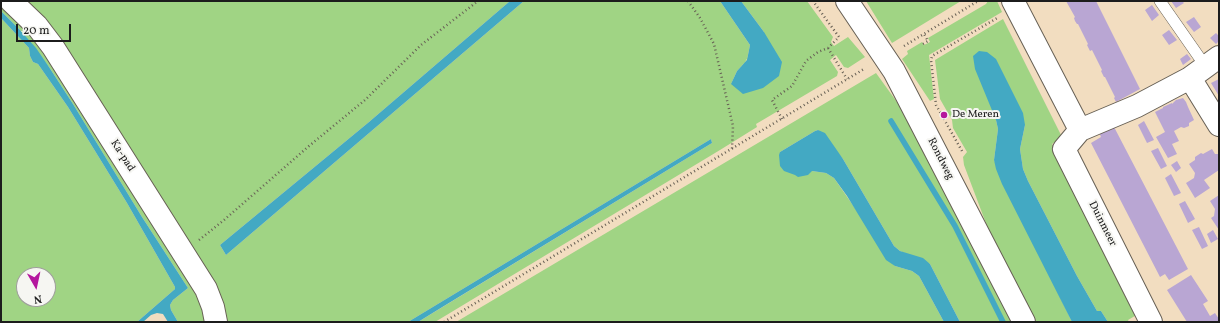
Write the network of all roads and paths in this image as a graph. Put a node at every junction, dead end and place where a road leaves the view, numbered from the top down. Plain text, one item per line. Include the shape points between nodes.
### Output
1 (12, 1) edge
2 (478, 1) edge
3 (688, 1) edge
4 (813, 1) edge
5 (846, 1) edge
6 (978, 1) edge
7 (1160, 1) edge
8 (1015, 4) edge
9 (924, 34) junction
10 (923, 44) dead end
11 (904, 46) dead end
12 (828, 48) junction
13 (1205, 67) edge
14 (864, 69) dead end
15 (847, 79) junction
16 (782, 118) junction
17 (1219, 125) edge
18 (1080, 130) junction
19 (732, 149) junction
20 (962, 151) dead end
21 (183, 252) junction
22 (216, 322) edge
23 (444, 322) edge
24 (1024, 322) edge
25 (1151, 322) edge

1 - 21 street, Ka-pad via 37,26 53,47
2 - 21 path via 421,45 365,100
3 - 19 path via 714,44 732,126
4 - 12 path via 839,37
5 - 24 street, Rondweg via 894,71
6 - 9 path
7 - 13 lane
8 - 18 street
8 - 20 path via 932,56 936,105
9 - 10 path via 928,41
9 - 11 path
12 - 15 path
12 - 16 path via 806,60 792,86 772,100
13 - 17 street
13 - 18 street, Duinmeer via 1137,106
14 - 15 path
15 - 16 path
16 - 19 path
18 - 25 street, Duinmeer via 1064,149
19 - 23 path
21 - 22 street, Ka-pad via 206,289

